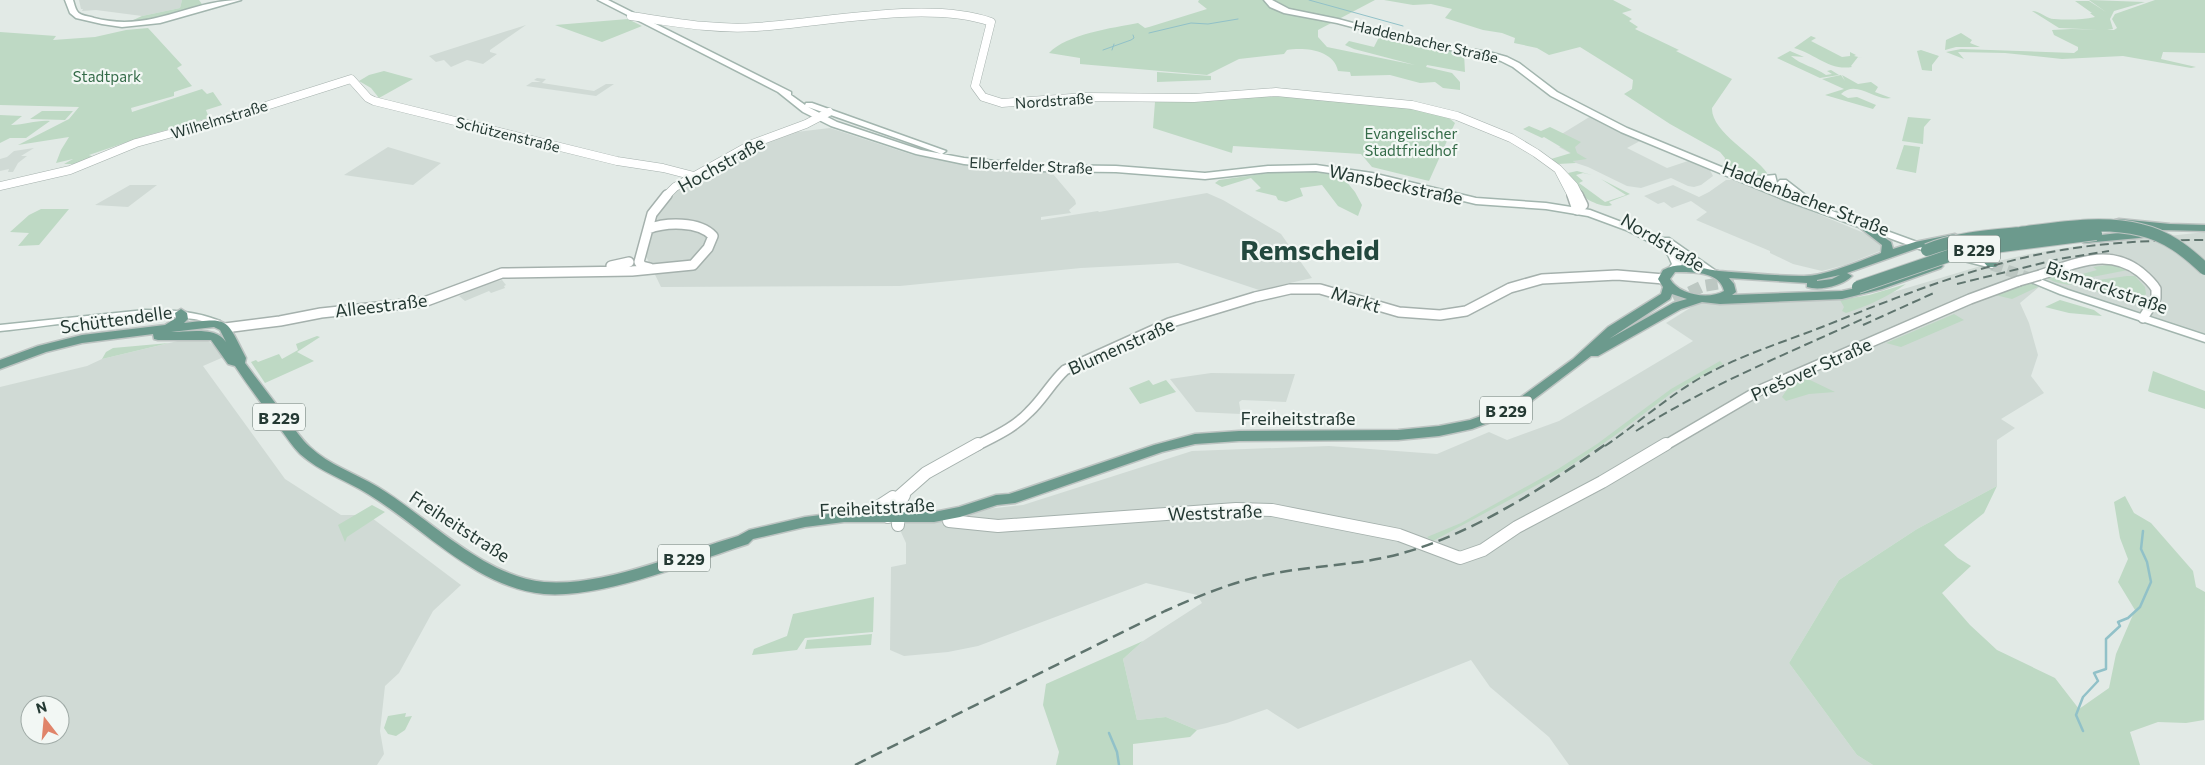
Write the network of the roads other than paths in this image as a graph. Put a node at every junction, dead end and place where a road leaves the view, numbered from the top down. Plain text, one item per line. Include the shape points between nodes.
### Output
1 (69, 0) edge
2 (237, 0) edge
3 (602, 0) edge
4 (1268, 0) edge
5 (224, 1) edge
6 (896, 5) dead end
7 (976, 10) dead end
8 (631, 16) junction
9 (352, 78) joint
10 (339, 82) junction
11 (358, 89) junction
12 (828, 117) junction
13 (897, 136) junction
14 (888, 142) junction
15 (1657, 144) junction
16 (956, 153) dead end
17 (1696, 160) junction
18 (1717, 164) junction
19 (663, 168) junction
20 (1727, 171) junction
21 (706, 172) junction
22 (1347, 172) junction
23 (694, 176) junction
24 (1204, 176) joint
25 (1754, 181) junction
26 (1779, 184) junction
27 (0, 186) edge
28 (1433, 186) dead end
29 (1429, 196) dead end
30 (1788, 198) junction
31 (1577, 206) junction
32 (664, 225) junction
33 (2169, 227) junction
34 (1864, 228) junction
35 (2205, 228) edge
36 (648, 229) junction
37 (2093, 232) junction
38 (2153, 232) junction
39 (2205, 233) edge
40 (1915, 245) junction
41 (1927, 246) junction
42 (1987, 252) junction
43 (1886, 255) junction
44 (1963, 256) junction
45 (634, 262) junction
46 (1992, 265) joint
47 (654, 269) junction
48 (1673, 269) junction
49 (2205, 269) edge
50 (589, 270) junction
51 (610, 271) junction
52 (1715, 273) junction
53 (1846, 276) junction
54 (1805, 280) junction
55 (1734, 281) tunnel mouth
56 (1666, 283) junction
57 (1313, 288) joint
58 (1827, 294) junction
59 (1704, 298) junction
60 (1674, 300) tunnel mouth
61 (180, 313) junction
62 (2144, 315) junction
63 (288, 318) junction
64 (250, 326) junction
65 (0, 328) edge
66 (168, 328) junction
67 (213, 330) junction
68 (2205, 334) edge
69 (2205, 339) edge
70 (232, 342) junction
71 (1596, 343) junction
72 (22, 356) junction
73 (239, 362) junction
74 (1576, 362) junction
75 (0, 364) edge
76 (908, 490) junction
77 (1010, 499) junction
78 (968, 517) junction
79 (844, 518) junction
80 (948, 518) junction
81 (892, 521) junction
82 (1005, 524) junction
83 (743, 540) junction
84 (1449, 556) joint

1 - 5 main road via 74,13 79,16 128,26 156,23
2 - 5 main road
3 - 8 main road, Elberfelder Straße
4 - 15 main road, Haddenbacher Straße via 1273,6 1287,11 1424,44 1504,59 1562,98
6 - 8 street via 744,28 687,26
7 - 31 street, Nordstraße via 991,22 975,83 979,93 990,101 1010,103 1086,97 1194,98 1276,92 1412,105 1456,115 1524,146 1564,173 1581,197
8 - 12 main road, Elberfelder Straße
9 - 10 street, Wilhelmstraße
9 - 11 street, Schützenstraße
10 - 11 street, Schützenstraße
10 - 27 street, Wilhelmstraße via 136,143 59,173
11 - 19 street, Schützenstraße via 374,102 616,161
12 - 13 main road, Elberfelder Straße
12 - 14 main road, Elberfelder Straße
12 - 21 street, Hochstraße
13 - 14 main road
13 - 16 main road, Elberfelder Straße
14 - 24 main road, Elberfelder Straße via 922,153 983,164
15 - 17 main road, Haddenbacher Straße
15 - 18 main road, Haddenbacher Straße
17 - 18 main road
17 - 20 main road, Haddenbacher Straße
18 - 20 main road, Haddenbacher Straße
19 - 21 street, Schützenstraße
19 - 23 street, Schützenstraße
20 - 25 main road, Haddenbacher Straße
21 - 23 street
21 - 32 street, Hochstraße via 662,207 656,218
22 - 24 main road, Wansbeckstraße via 1283,168
22 - 28 main road via 1380,172
22 - 29 main road
22 - 31 main road, Wansbeckstraße via 1470,200
23 - 36 street, Hochstraße via 675,187 659,203
25 - 26 main road, Haddenbacher Straße
25 - 26 main road via 1772,176
25 - 30 main road, Haddenbacher Straße
26 - 30 main road via 1777,191
26 - 41 main road, Haddenbacher Straße via 1803,197
30 - 34 main road, Haddenbacher Straße
31 - 48 main road, Nordstraße via 1666,247 1676,258 1677,264
31 - 52 main road, Nordstraße via 1597,208 1640,226 1672,243
32 - 36 street
32 - 47 street, Alleestraße via 702,228 711,232 712,242 693,265
33 - 35 main road, B 229
33 - 37 main road, B 229
33 - 41 main road, B 229 via 2089,222
34 - 40 main road, Haddenbacher Straße
34 - 43 main road via 1885,242 1888,248
36 - 45 street, Hochstraße
37 - 38 main road, B 229
37 - 41 main road, B 229, bridge
37 - 58 main road, B 229, bridge via 1963,251
38 - 39 main road, B 229
38 - 42 main road, B 229
40 - 41 main road, B 229
40 - 43 main road, B 229
40 - 44 main road
41 - 44 main road
41 - 49 main road, bridge via 1970,238 2111,224 2164,238 2188,252
41 - 53 main road, B 229
42 - 44 main road, B 229
42 - 46 main road via 1985,257
43 - 54 main road, B 229
44 - 46 main road
44 - 58 main road, B 229 via 1871,290
45 - 47 street
45 - 50 street, Alleestraße
45 - 51 street, Alleestraße
47 - 51 street, Alleestraße
48 - 52 main road, B 229
48 - 56 main road, B 229 via 1667,272
50 - 51 street, Alleestraße
50 - 63 street, Alleestraße via 502,273 424,302
52 - 54 main road, B 229
52 - 59 main road, B 229 via 1726,281 1730,292 1724,296
53 - 54 main road, B 229
53 - 55 main road via 1834,282 1805,285
56 - 57 street, Markt via 1617,275 1542,279 1510,288 1474,308 1429,315 1399,312
56 - 59 main road, B 229 via 1677,292
56 - 71 main road, Freiheitstraße / B 229 via 1666,296
57 - 76 street, Blumenstraße via 1270,292 1181,319 1065,370 1021,420 934,467
58 - 59 main road, B 229 via 1720,300
59 - 74 main road, Freiheitstraße / B 229 via 1678,306
60 - 71 main road
61 - 65 main road
61 - 66 main road via 182,319
61 - 67 main road via 205,317
62 - 62 main road, Bismarckstraße via 2030,278 2037,282
62 - 68 main road, Bismarckstraße
62 - 69 main road, Bismarckstraße
62 - 84 street, Prešover Straße, bridge via 2156,298 2156,290 2146,277 2119,260 2091,261 2019,281 1758,392 1517,527 1483,550 1460,558
63 - 64 street, Alleestraße
63 - 67 street, Alleestraße via 282,316
64 - 67 street, Alleestraße
64 - 70 street via 237,333
66 - 67 main road, Schüttendelle
66 - 72 main road, Schüttendelle via 88,337
67 - 70 main road, Freiheitstraße / B 229
67 - 72 main road, Schüttendelle via 80,344
67 - 73 main road, Freiheitstraße / B 229 via 232,361
70 - 73 main road, Freiheitstraße / B 229
71 - 74 main road, Freiheitstraße / B 229
72 - 75 main road, Schüttendelle
73 - 83 main road, Freiheitstraße / B 229 via 297,441 317,461 373,490 513,582 544,588 596,583
74 - 77 main road, Freiheitstraße / B 229 via 1512,407 1462,426 1398,435 1195,439
76 - 79 street, Blumenstraße via 870,512
76 - 81 street, Blumenstraße via 893,502
77 - 78 main road, Freiheitstraße / B 229
77 - 80 main road, Freiheitstraße / B 229 via 996,500
78 - 80 main road, Freiheitstraße / B 229
78 - 82 street, Weststraße via 999,520
79 - 81 main road, Freiheitstraße / B 229
79 - 83 main road, Freiheitstraße / B 229 via 793,524 749,535
80 - 81 main road, Freiheitstraße / B 229 via 923,525
80 - 82 street, Weststraße via 998,526
81 - 83 main road, Freiheitstraße / B 229 via 822,527
82 - 84 street, Weststraße via 1236,508 1272,510 1405,537

